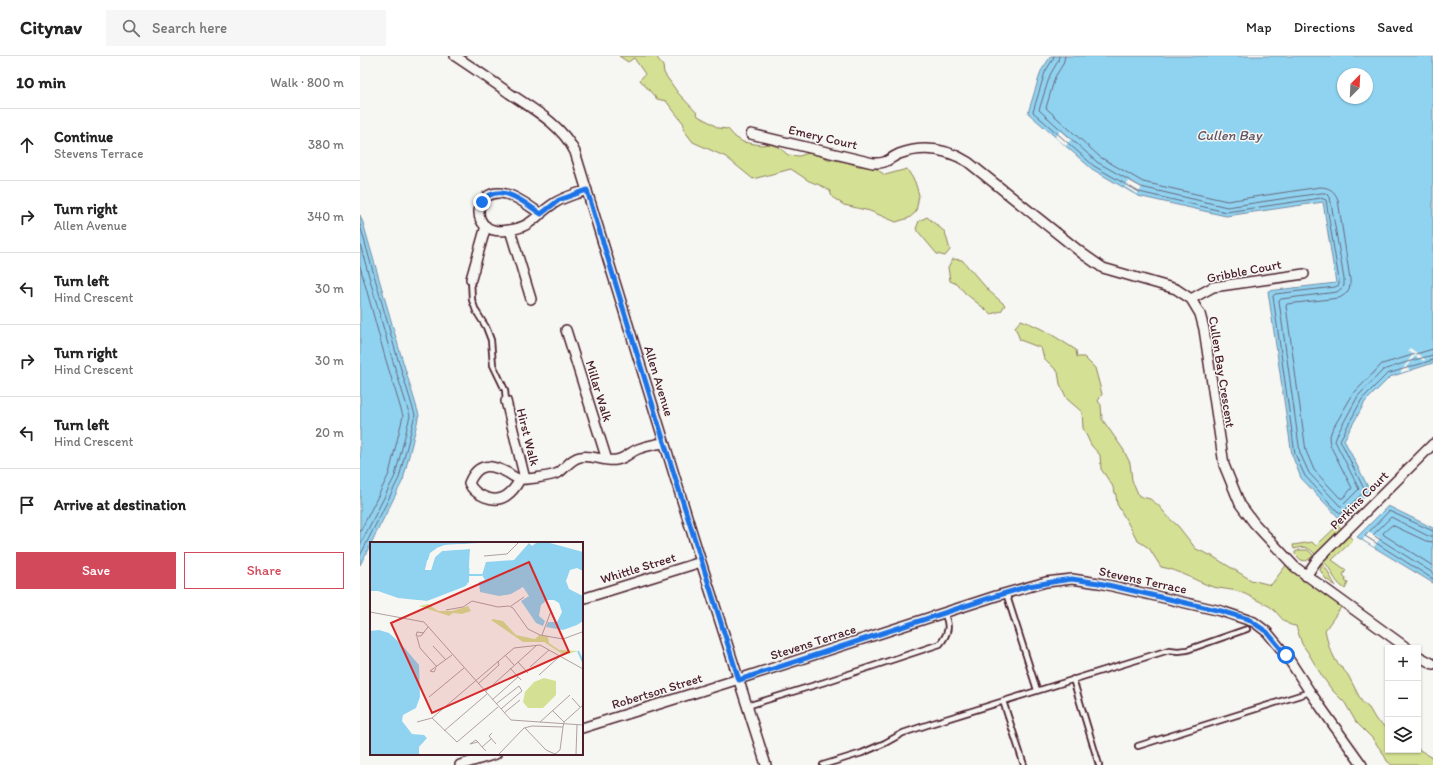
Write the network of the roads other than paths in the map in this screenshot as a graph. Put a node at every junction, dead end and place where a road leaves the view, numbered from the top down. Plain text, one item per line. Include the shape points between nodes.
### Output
1 (455, 56) edge
2 (751, 134) dead end
3 (888, 161) joint
4 (587, 190) junction
5 (541, 214) junction
6 (486, 226) junction
7 (510, 230) junction
8 (1304, 274) dead end
9 (471, 279) joint
10 (531, 299) dead end
11 (1191, 299) junction
12 (566, 330) dead end
13 (506, 400) joint
14 (664, 442) junction
15 (1433, 444) edge
16 (607, 460) junction
17 (522, 479) junction
18 (701, 562) junction
19 (1306, 576) junction
20 (1006, 593) junction
21 (583, 599) edge
22 (944, 613) junction
23 (1247, 630) dead end
24 (1403, 645) edge
25 (1421, 658) edge
26 (1433, 664) edge
27 (1073, 679) junction
28 (739, 680) junction
29 (1037, 690) junction
30 (1310, 692) junction
31 (1004, 701) junction
32 (747, 706) junction
33 (583, 728) edge
34 (1138, 746) dead end
35 (493, 755) edge
36 (1360, 764) edge
37 (460, 765) edge
38 (766, 765) edge
39 (824, 765) edge
40 (1024, 765) edge
41 (1098, 765) edge

1 - 4 street, Allen Avenue via 533,109 561,132 575,152
2 - 3 street, Emery Court via 874,163
3 - 11 street, Cullen Bay Crescent via 899,154 926,149 943,150 956,155 1100,266 1176,289
4 - 5 street via 559,200
4 - 14 street, Allen Avenue
5 - 6 street via 512,195 494,193 485,198 479,209 480,220
5 - 7 street via 534,221
6 - 7 street via 490,229
6 - 9 street
7 - 10 street
8 - 11 street, Gribble Court via 1213,288
9 - 13 lane via 472,300 491,340 494,365 505,390
11 - 19 street, Cullen Bay Crescent via 1200,314 1204,329 1221,450 1240,504 1284,556
12 - 16 street, Millar Walk
13 - 17 street, Hirst Walk
14 - 16 street via 637,450 619,460
14 - 18 street, Allen Avenue
15 - 19 street, Perkins Court via 1317,560
16 - 17 street via 581,456 554,474
17 - 17 street via 498,468 486,466 479,468 469,483 480,495 493,499 506,496
18 - 21 street, Whittle Street
18 - 28 street, Allen Avenue
19 - 24 street, Cullen Bay Crescent
20 - 22 street, Stevens Terrace
20 - 29 lane
20 - 30 street, Stevens Terrace via 1046,582 1072,579 1106,584 1248,619 1267,632 1286,655
22 - 28 street, Stevens Terrace
22 - 32 lane via 948,627 946,636 940,644
23 - 27 lane via 1187,650 1168,650
25 - 26 street
27 - 29 lane
27 - 41 lane
28 - 32 street, Allen Avenue
28 - 33 street, Robertson Street
29 - 31 lane
30 - 34 lane
30 - 36 street, Stevens Terrace
31 - 39 lane via 903,733 868,750
31 - 40 lane
32 - 38 street, Allen Avenue
35 - 37 street

